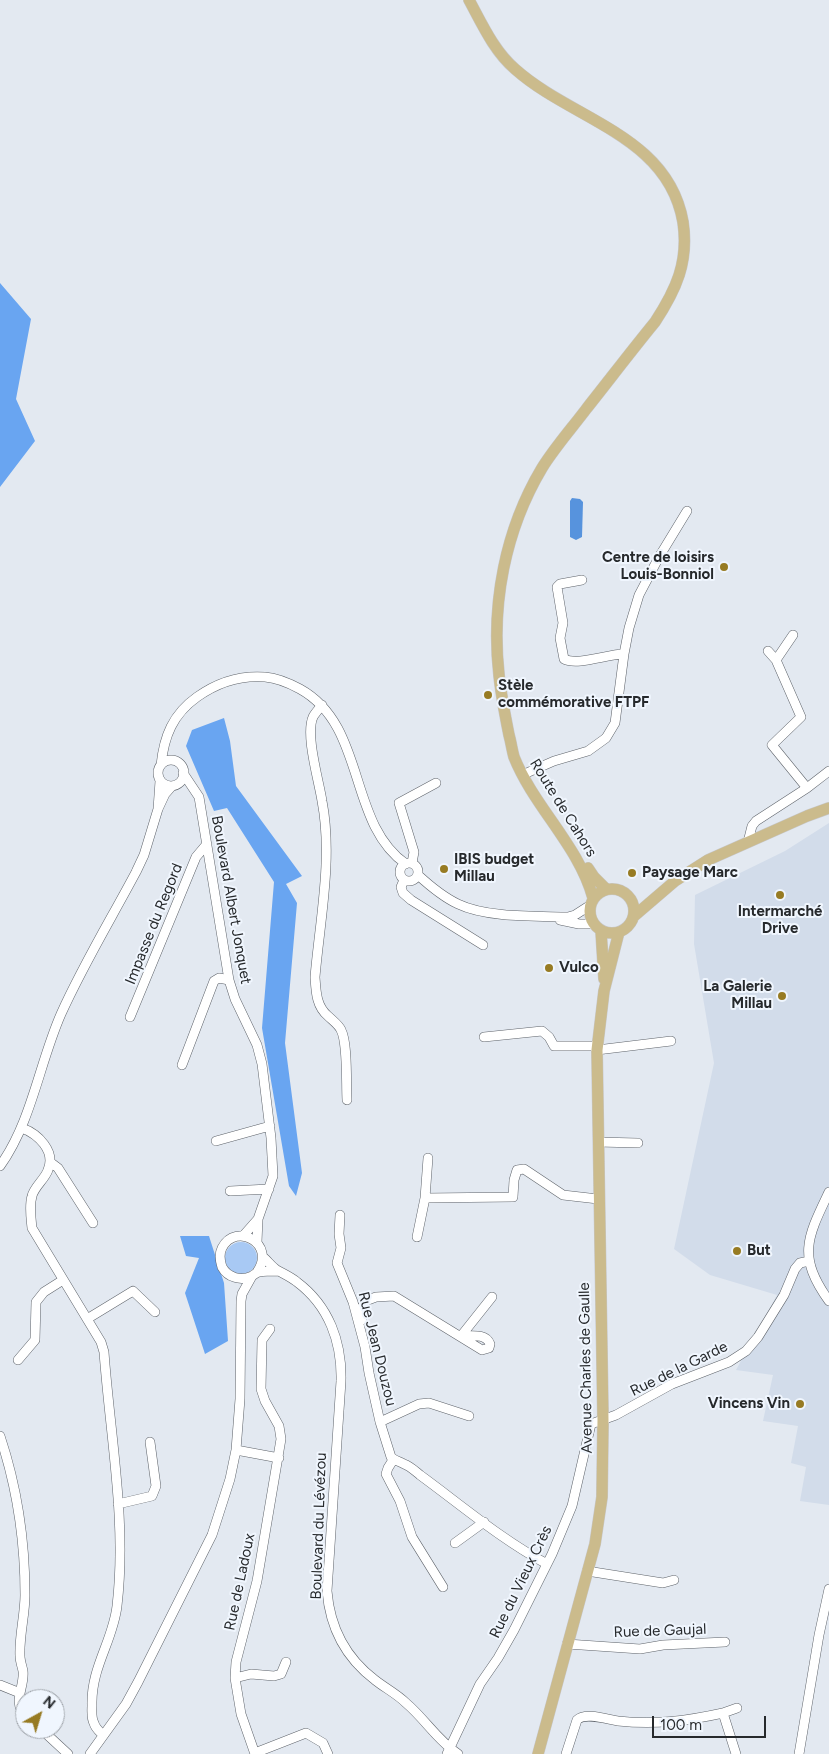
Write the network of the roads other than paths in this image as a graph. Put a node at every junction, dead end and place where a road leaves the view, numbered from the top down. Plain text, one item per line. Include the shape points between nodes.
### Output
1 (469, 0) edge
2 (687, 511) dead end
3 (582, 580) dead end
4 (793, 635) dead end
5 (768, 651) dead end
6 (624, 654) junction
7 (776, 660) junction
8 (322, 705) junction
9 (166, 734) junction
10 (176, 762) junction
11 (161, 765) junction
12 (829, 771) edge
13 (183, 773) junction
14 (525, 773) junction
15 (160, 781) junction
16 (436, 783) dead end
17 (175, 785) junction
18 (194, 788) junction
19 (807, 788) junction
20 (829, 808) edge
21 (158, 809) junction
22 (748, 842) junction
23 (207, 844) junction
24 (406, 865) junction
25 (416, 877) junction
26 (404, 880) junction
27 (606, 889) junction
28 (662, 891) junction
29 (631, 900) junction
30 (591, 902) junction
31 (538, 916) junction
32 (633, 917) junction
33 (597, 928) junction
34 (619, 932) junction
35 (483, 945) dead end
36 (229, 980) junction
37 (604, 991) junction
38 (130, 1017) dead end
39 (484, 1037) dead end
40 (671, 1041) dead end
41 (597, 1048) junction
42 (182, 1065) dead end
43 (347, 1100) dead end
44 (270, 1126) junction
45 (22, 1128) junction
46 (216, 1140) dead end
47 (598, 1142) junction
48 (638, 1142) dead end
49 (428, 1158) dead end
50 (50, 1162) junction
51 (0, 1166) edge
52 (269, 1189) junction
53 (230, 1191) dead end
54 (829, 1192) edge
55 (425, 1198) junction
56 (598, 1199) junction
57 (340, 1215) dead end
58 (258, 1220) junction
59 (93, 1223) dead end
60 (243, 1236) junction
61 (417, 1237) dead end
62 (256, 1242) junction
63 (263, 1257) junction
64 (809, 1261) junction
65 (278, 1271) junction
66 (254, 1274) junction
67 (233, 1277) junction
68 (63, 1280) junction
69 (242, 1294) junction
70 (492, 1297) dead end
71 (829, 1301) edge
72 (155, 1312) dead end
73 (88, 1320) junction
74 (270, 1329) dead end
75 (365, 1347) junction
76 (18, 1360) dead end
77 (469, 1416) dead end
78 (603, 1420) junction
79 (380, 1422) junction
80 (0, 1436) edge
81 (150, 1442) dead end
82 (236, 1450) junction
83 (279, 1458) junction
84 (393, 1460) junction
85 (118, 1504) junction
86 (484, 1522) junction
87 (455, 1543) dead end
88 (547, 1564) junction
89 (587, 1571) junction
90 (674, 1580) dead end
91 (443, 1586) dead end
92 (829, 1589) edge
93 (725, 1642) dead end
94 (567, 1644) junction
95 (286, 1662) dead end
96 (235, 1678) junction
97 (0, 1685) edge
98 (21, 1689) edge
99 (15, 1691) edge
100 (737, 1708) dead end
101 (723, 1713) junction
102 (103, 1735) junction
103 (541, 1737) junction
104 (52, 1739) edge
105 (448, 1751) edge
106 (255, 1753) edge
107 (68, 1754) edge
108 (90, 1754) edge
109 (328, 1754) edge
110 (458, 1754) edge
111 (533, 1754) edge
112 (538, 1754) edge
113 (566, 1754) edge
114 (736, 1754) edge
115 (799, 1754) edge

1 - 14 main road, Route de Cahors via 495,46 515,69 649,157 672,189 684,229 682,268 669,299 655,322 554,450 516,522 498,599 496,639 509,734 519,749
2 - 6 street via 639,595
3 - 6 street via 557,587 564,659 576,661
4 - 7 street
5 - 7 street
6 - 14 street via 615,723 606,738 588,751
7 - 19 street via 801,717 772,744
8 - 9 street via 291,684 271,678 236,678 207,690 190,702
8 - 24 street via 334,719 342,737 369,814 393,853
8 - 43 street via 312,719 312,748 327,840 315,977 319,1005 342,1030
9 - 10 street via 168,751
9 - 11 street
10 - 11 street via 168,761
10 - 13 street
11 - 15 street
12 - 19 street
13 - 17 street
13 - 18 street, Boulevard Albert Jonquet
14 - 27 main road, Route de Cahors via 594,877
14 - 30 main road, Route de Cahors via 537,801 582,868 589,882
15 - 17 street
15 - 21 street
16 - 24 street via 399,803 414,852
17 - 18 street
17 - 21 street via 165,794
18 - 23 street, Boulevard Albert Jonquet
19 - 22 street via 756,820
20 - 22 main road
21 - 45 street via 136,872 61,1015
22 - 28 main road via 696,868
23 - 36 street, Boulevard Albert Jonquet
23 - 38 street, Impasse du Regord via 196,857
24 - 25 street via 416,867
24 - 26 street via 400,875
25 - 26 street via 409,882
25 - 31 street via 460,905
26 - 35 street via 400,887 411,900
27 - 29 main road via 620,890
27 - 30 main road
28 - 29 main road via 647,899
28 - 32 main road
29 - 32 main road
30 - 31 street via 568,917
30 - 33 main road via 590,916
31 - 33 street
32 - 34 main road via 627,928
33 - 34 main road via 610,934
33 - 37 main road
34 - 37 main road
36 - 42 street via 219,978 214,981
36 - 44 street, Boulevard Albert Jonquet via 257,1045
37 - 41 main road, Avenue Charles de Gaulle
39 - 41 street via 542,1031 554,1046
40 - 41 street
41 - 47 main road, Avenue Charles de Gaulle
44 - 46 street
44 - 52 street, Boulevard Albert Jonquet via 273,1176
45 - 50 street via 40,1139 48,1151
45 - 51 street
47 - 48 street
47 - 56 main road, Avenue Charles de Gaulle
49 - 55 street
50 - 59 street via 58,1168
50 - 68 street via 32,1196 30,1212 32,1228
52 - 53 street
52 - 58 street, Boulevard Albert Jonquet
54 - 64 street via 811,1230
55 - 56 street via 513,1197 514,1180 518,1170 524,1169 563,1195
55 - 61 street
56 - 78 main road, Avenue Charles de Gaulle
57 - 75 street, Rue Jean Douzou via 341,1248 337,1263 354,1302
58 - 60 street, Boulevard Albert Jonquet
58 - 62 street, Boulevard Albert Jonquet
60 - 62 street
60 - 67 street via 231,1239 220,1253 222,1265
62 - 63 street
63 - 65 street, Boulevard du Lévézou
63 - 66 street
64 - 71 street via 814,1278
64 - 78 street, Rue de la Garde via 795,1268 764,1329 746,1351 729,1362 672,1384
65 - 66 street
65 - 105 street, Boulevard du Lévézou via 298,1282 324,1310 340,1357 327,1592 336,1630 351,1658 405,1701
66 - 67 street via 244,1279
66 - 69 street
67 - 69 street
68 - 73 street
68 - 76 street via 36,1302 35,1340
69 - 82 street
70 - 75 street via 461,1336 401,1299 376,1297 364,1303 361,1310
72 - 73 street via 133,1291
73 - 85 street via 104,1352
74 - 83 street, Rue de Ladoux via 262,1340 260,1379 265,1401 279,1426
75 - 79 street, Rue Jean Douzou
77 - 79 street via 429,1403 419,1404
78 - 88 street, Rue du Vieux Crès via 591,1424 572,1506
78 - 89 main road, Avenue Charles de Gaulle via 602,1497
79 - 84 street, Rue Jean Douzou
80 - 98 street via 16,1493 25,1576
81 - 85 street via 155,1492 152,1496
82 - 83 street
82 - 102 street via 212,1535 138,1682
83 - 96 street, Rue de Ladoux via 257,1581
84 - 86 street via 404,1463
84 - 91 street, Rue Jean Douzou via 386,1474 400,1501 412,1537
85 - 102 street via 121,1541 117,1607 95,1674 92,1697 94,1725
86 - 87 street
86 - 88 street
88 - 105 street, Rue du Vieux Crès via 514,1630 480,1684
89 - 90 street via 663,1582
89 - 94 main road, Avenue Charles de Gaulle
92 - 115 street
93 - 94 street, Rue de Gaujal via 640,1648
94 - 103 main road, Avenue Charles de Gaulle
95 - 96 street via 281,1674 251,1674
96 - 106 street, Rue de Ladoux via 241,1714
97 - 99 street
100 - 101 street
101 - 113 street via 689,1720 652,1722 581,1716
101 - 114 street
102 - 108 street
103 - 111 main road, Avenue Charles de Gaulle
103 - 112 main road, Avenue Charles de Gaulle
104 - 107 street
105 - 110 street, Boulevard du Lévézou
106 - 109 street via 306,1733 323,1743

